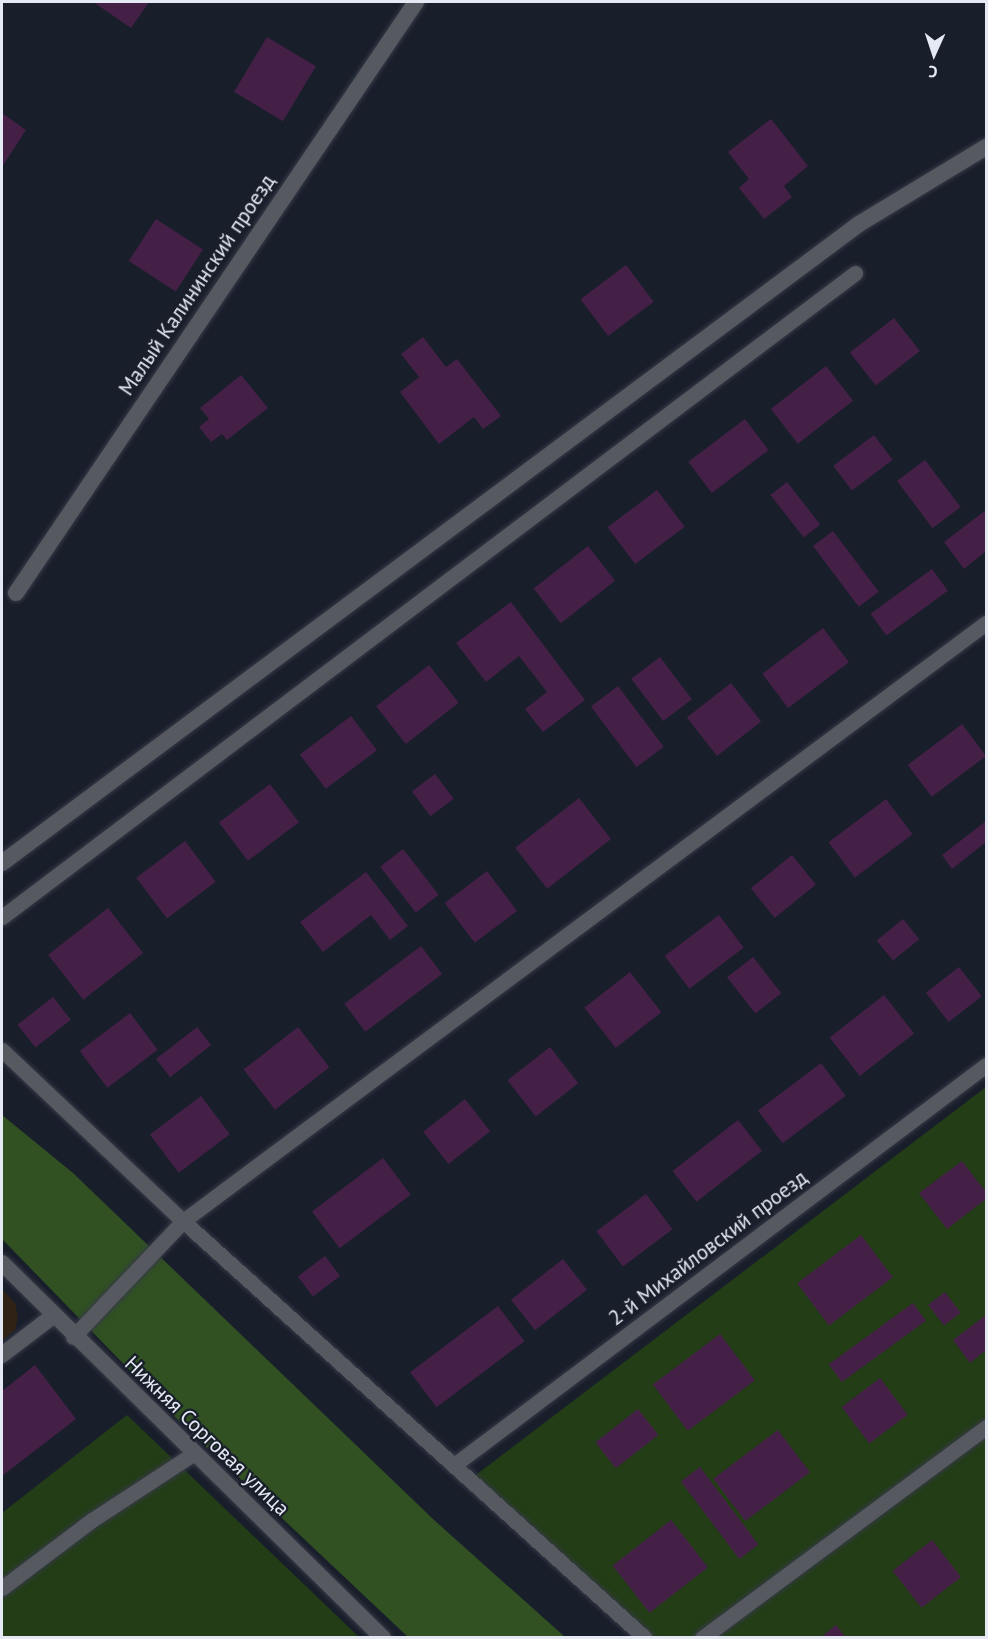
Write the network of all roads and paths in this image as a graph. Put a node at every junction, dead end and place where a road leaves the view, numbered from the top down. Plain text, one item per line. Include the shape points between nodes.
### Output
1 (416, 2) edge
2 (987, 147) edge
3 (855, 273) dead end
4 (16, 593) dead end
5 (987, 623) edge
6 (2, 863) edge
7 (2, 917) edge
8 (2, 1050) edge
9 (987, 1065) edge
10 (183, 1221) junction
11 (2, 1263) edge
12 (53, 1316) junction
13 (72, 1337) junction
14 (2, 1355) edge
15 (987, 1427) edge
16 (193, 1454) junction
17 (454, 1465) junction
18 (2, 1588) edge
19 (383, 1638) edge
20 (645, 1638) edge
21 (702, 1638) edge

1 - 4 street, Малый Калининский проезд
2 - 6 street via 859,224
3 - 7 lane
5 - 10 lane
8 - 10 lane
9 - 17 lane, 2-й Михайловский проезд
10 - 13 lane
10 - 17 lane
11 - 12 street, Нижняя Сорговая улица
12 - 13 street, Нижняя Сорговая улица
12 - 14 street
13 - 16 street, Нижняя Сорговая улица
15 - 21 lane
16 - 18 lane via 92,1520
16 - 19 street, Нижняя Сорговая улица
17 - 20 lane

